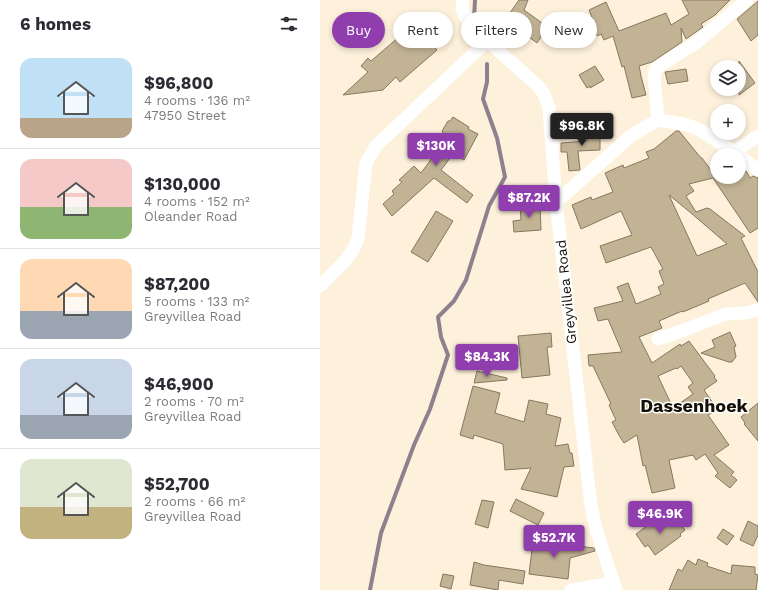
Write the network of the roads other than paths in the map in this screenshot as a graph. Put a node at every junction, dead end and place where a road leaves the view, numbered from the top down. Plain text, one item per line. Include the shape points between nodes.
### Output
1 (463, 0) edge
2 (747, 0) edge
3 (463, 12) edge
4 (480, 48) edge
5 (495, 48) edge
6 (658, 120) junction
7 (758, 136) edge
8 (728, 148) edge
9 (744, 148) edge
10 (746, 161) edge
11 (758, 170) edge
12 (556, 202) junction
13 (320, 286) edge
14 (758, 310) edge
15 (658, 339) dead end
16 (614, 586) edge
17 (571, 590) edge

1 - 3 street, Greyvillea Road
2 - 6 street via 697,42 658,67 654,77
4 - 13 street via 376,146 366,163 358,239 354,250
5 - 12 street, Greyvillea Road via 544,94 549,108
6 - 8 street via 693,127
6 - 12 street via 632,135
7 - 9 street
10 - 11 street
12 - 16 street, Greyvillea Road via 590,506
14 - 15 street via 725,314
16 - 17 street

